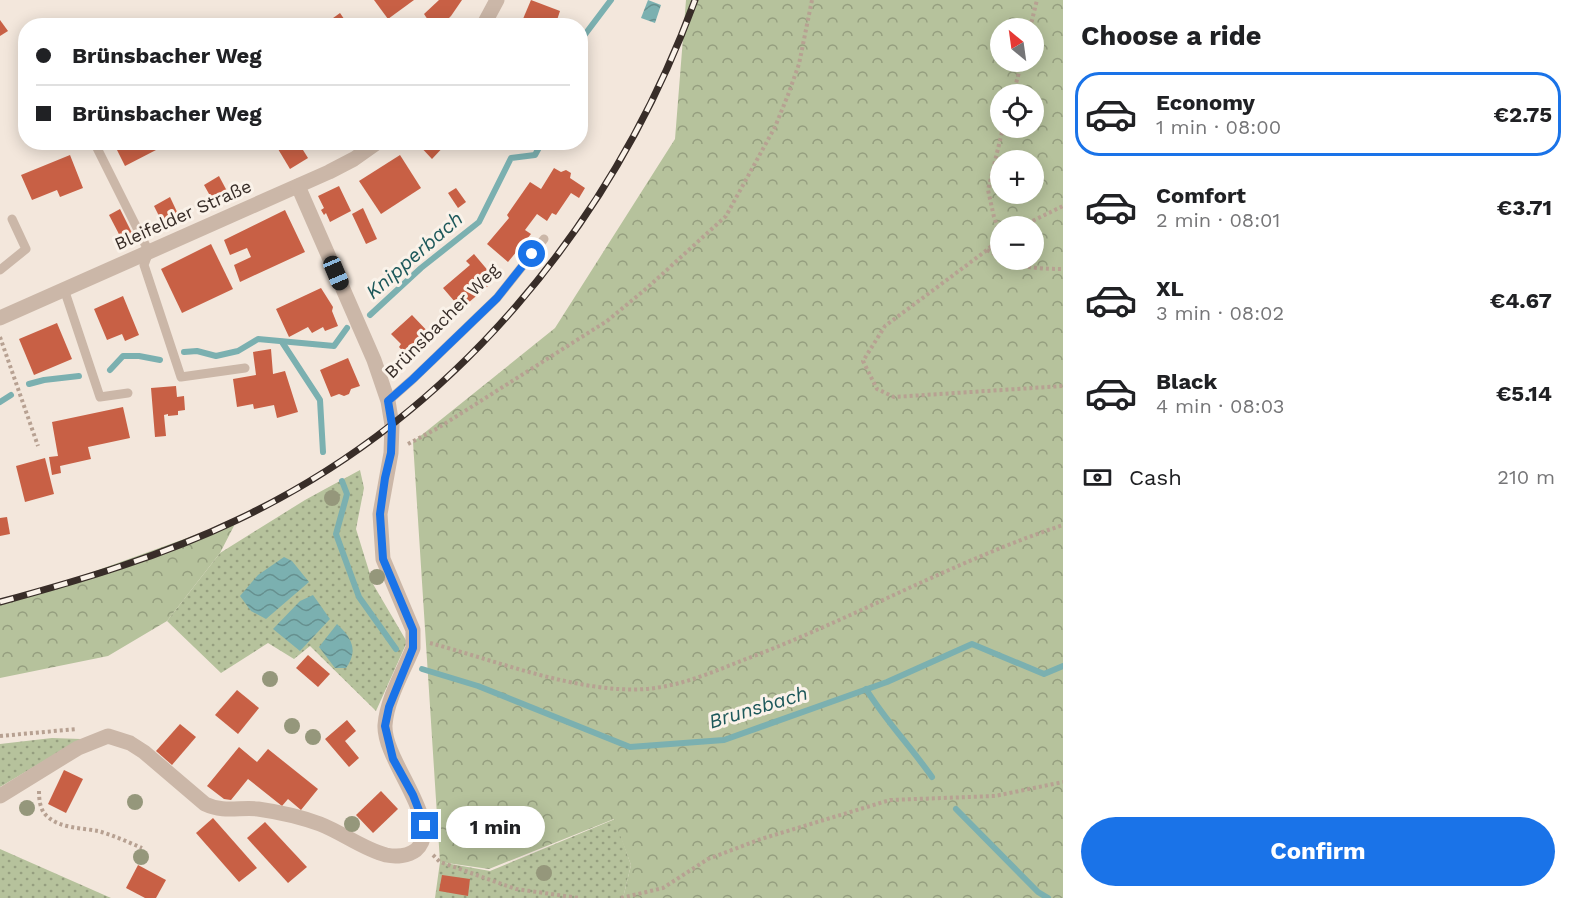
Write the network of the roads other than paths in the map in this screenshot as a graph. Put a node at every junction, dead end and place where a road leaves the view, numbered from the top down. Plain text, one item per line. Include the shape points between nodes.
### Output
1 (497, 0) edge
2 (487, 18) edge
3 (98, 150) edge
4 (367, 150) edge
5 (298, 186) junction
6 (12, 219) dead end
7 (544, 239) dead end
8 (149, 252) junction
9 (0, 270) edge
10 (64, 289) junction
11 (0, 318) edge
12 (245, 368) dead end
13 (128, 393) dead end
14 (388, 401) junction
15 (0, 796) edge

1 - 2 street
3 - 8 lane
4 - 5 street, Bleifelder Straße
5 - 8 street, Bleifelder Straße
5 - 14 street, Brünsbacher Weg
6 - 9 lane via 26,249
7 - 14 lane, Brünsbacher Weg via 497,298
8 - 10 street, Bleifelder Straße
8 - 12 lane via 144,265 181,377
10 - 11 street, Bleifelder Straße
10 - 13 lane via 100,397
14 - 15 street, Brünsbacher Weg via 392,425 380,514 383,559 414,639 385,726 393,759 425,826 422,844 403,856 389,856 320,824 256,809 217,809 205,804 144,752 108,736 78,748

